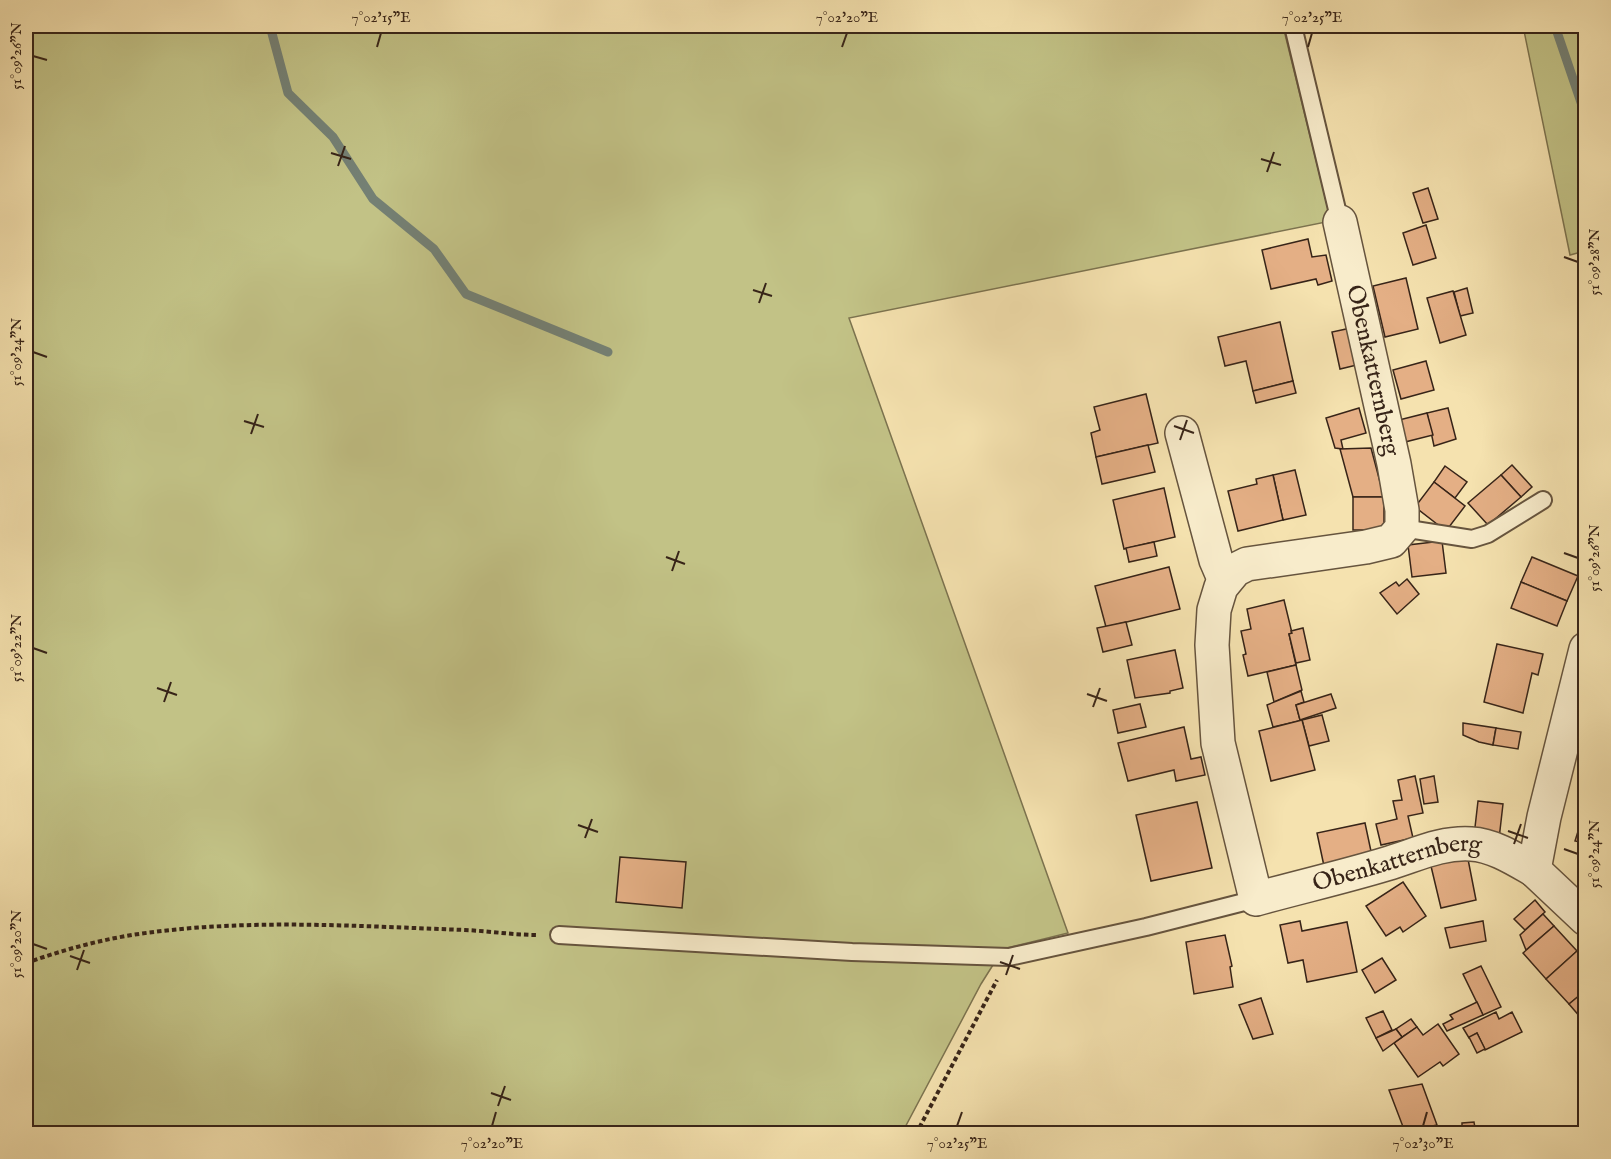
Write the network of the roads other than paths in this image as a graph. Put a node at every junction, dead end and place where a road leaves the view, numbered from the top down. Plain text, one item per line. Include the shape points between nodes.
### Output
1 (1293, 26) edge
2 (1340, 222) joint
3 (1182, 433) dead end
4 (1543, 500) dead end
5 (1402, 528) junction
6 (1225, 581) junction
7 (1586, 649) edge
8 (1534, 870) junction
9 (1256, 899) junction
10 (1586, 919) edge
11 (560, 935) road end

1 - 2 lane, Obenkatternberg
2 - 5 street, Obenkatternberg via 1394,464
3 - 6 street
4 - 5 lane via 1488,534 1472,538
5 - 6 street via 1391,541 1366,547 1247,564
6 - 9 street via 1212,628 1216,722 1224,772
7 - 8 street
8 - 9 street, Obenkatternberg via 1504,853 1473,843 1443,845
8 - 10 street, Obenkatternberg
9 - 11 lane, Obenkatternberg via 1009,957

